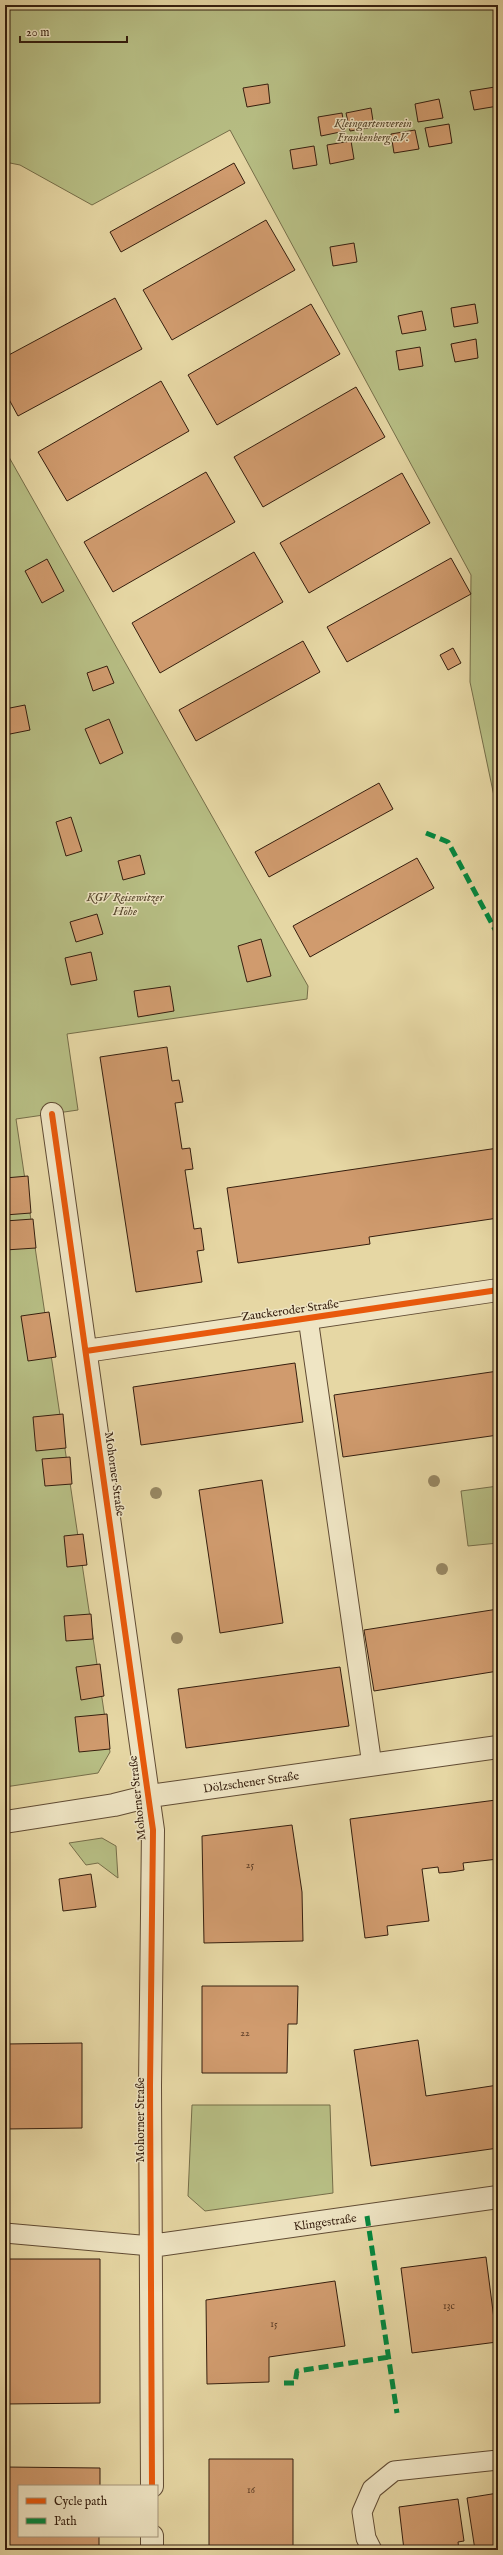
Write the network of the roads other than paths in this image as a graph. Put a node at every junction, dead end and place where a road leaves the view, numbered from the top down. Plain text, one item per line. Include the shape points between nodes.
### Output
1 (52, 1114) dead end
2 (498, 1290) edge
3 (308, 1318) junction
4 (86, 1351) junction
5 (498, 1747) edge
6 (372, 1765) junction
7 (150, 1796) junction
8 (5, 1822) edge
9 (498, 2197) edge
10 (5, 2233) edge
11 (151, 2246) junction
12 (498, 2460) edge
13 (152, 2485) edge
14 (152, 2537) edge
15 (152, 2550) edge
16 (372, 2550) edge

1 - 4 street, Mohorner Straße
2 - 3 street, Zauckeroder Straße
3 - 4 street, Zauckeroder Straße
3 - 6 lane
4 - 7 street, Mohorner Straße
5 - 6 street, Dölzschener Straße
6 - 7 street, Dölzschener Straße
7 - 8 street, Dölzschener Straße via 114,1805
7 - 11 street, Mohorner Straße via 153,1830
9 - 11 street, Klingestraße
10 - 11 lane
11 - 13 street, Mohorner Straße
12 - 16 lane via 394,2471 372,2489 362,2512 366,2538
14 - 15 street

